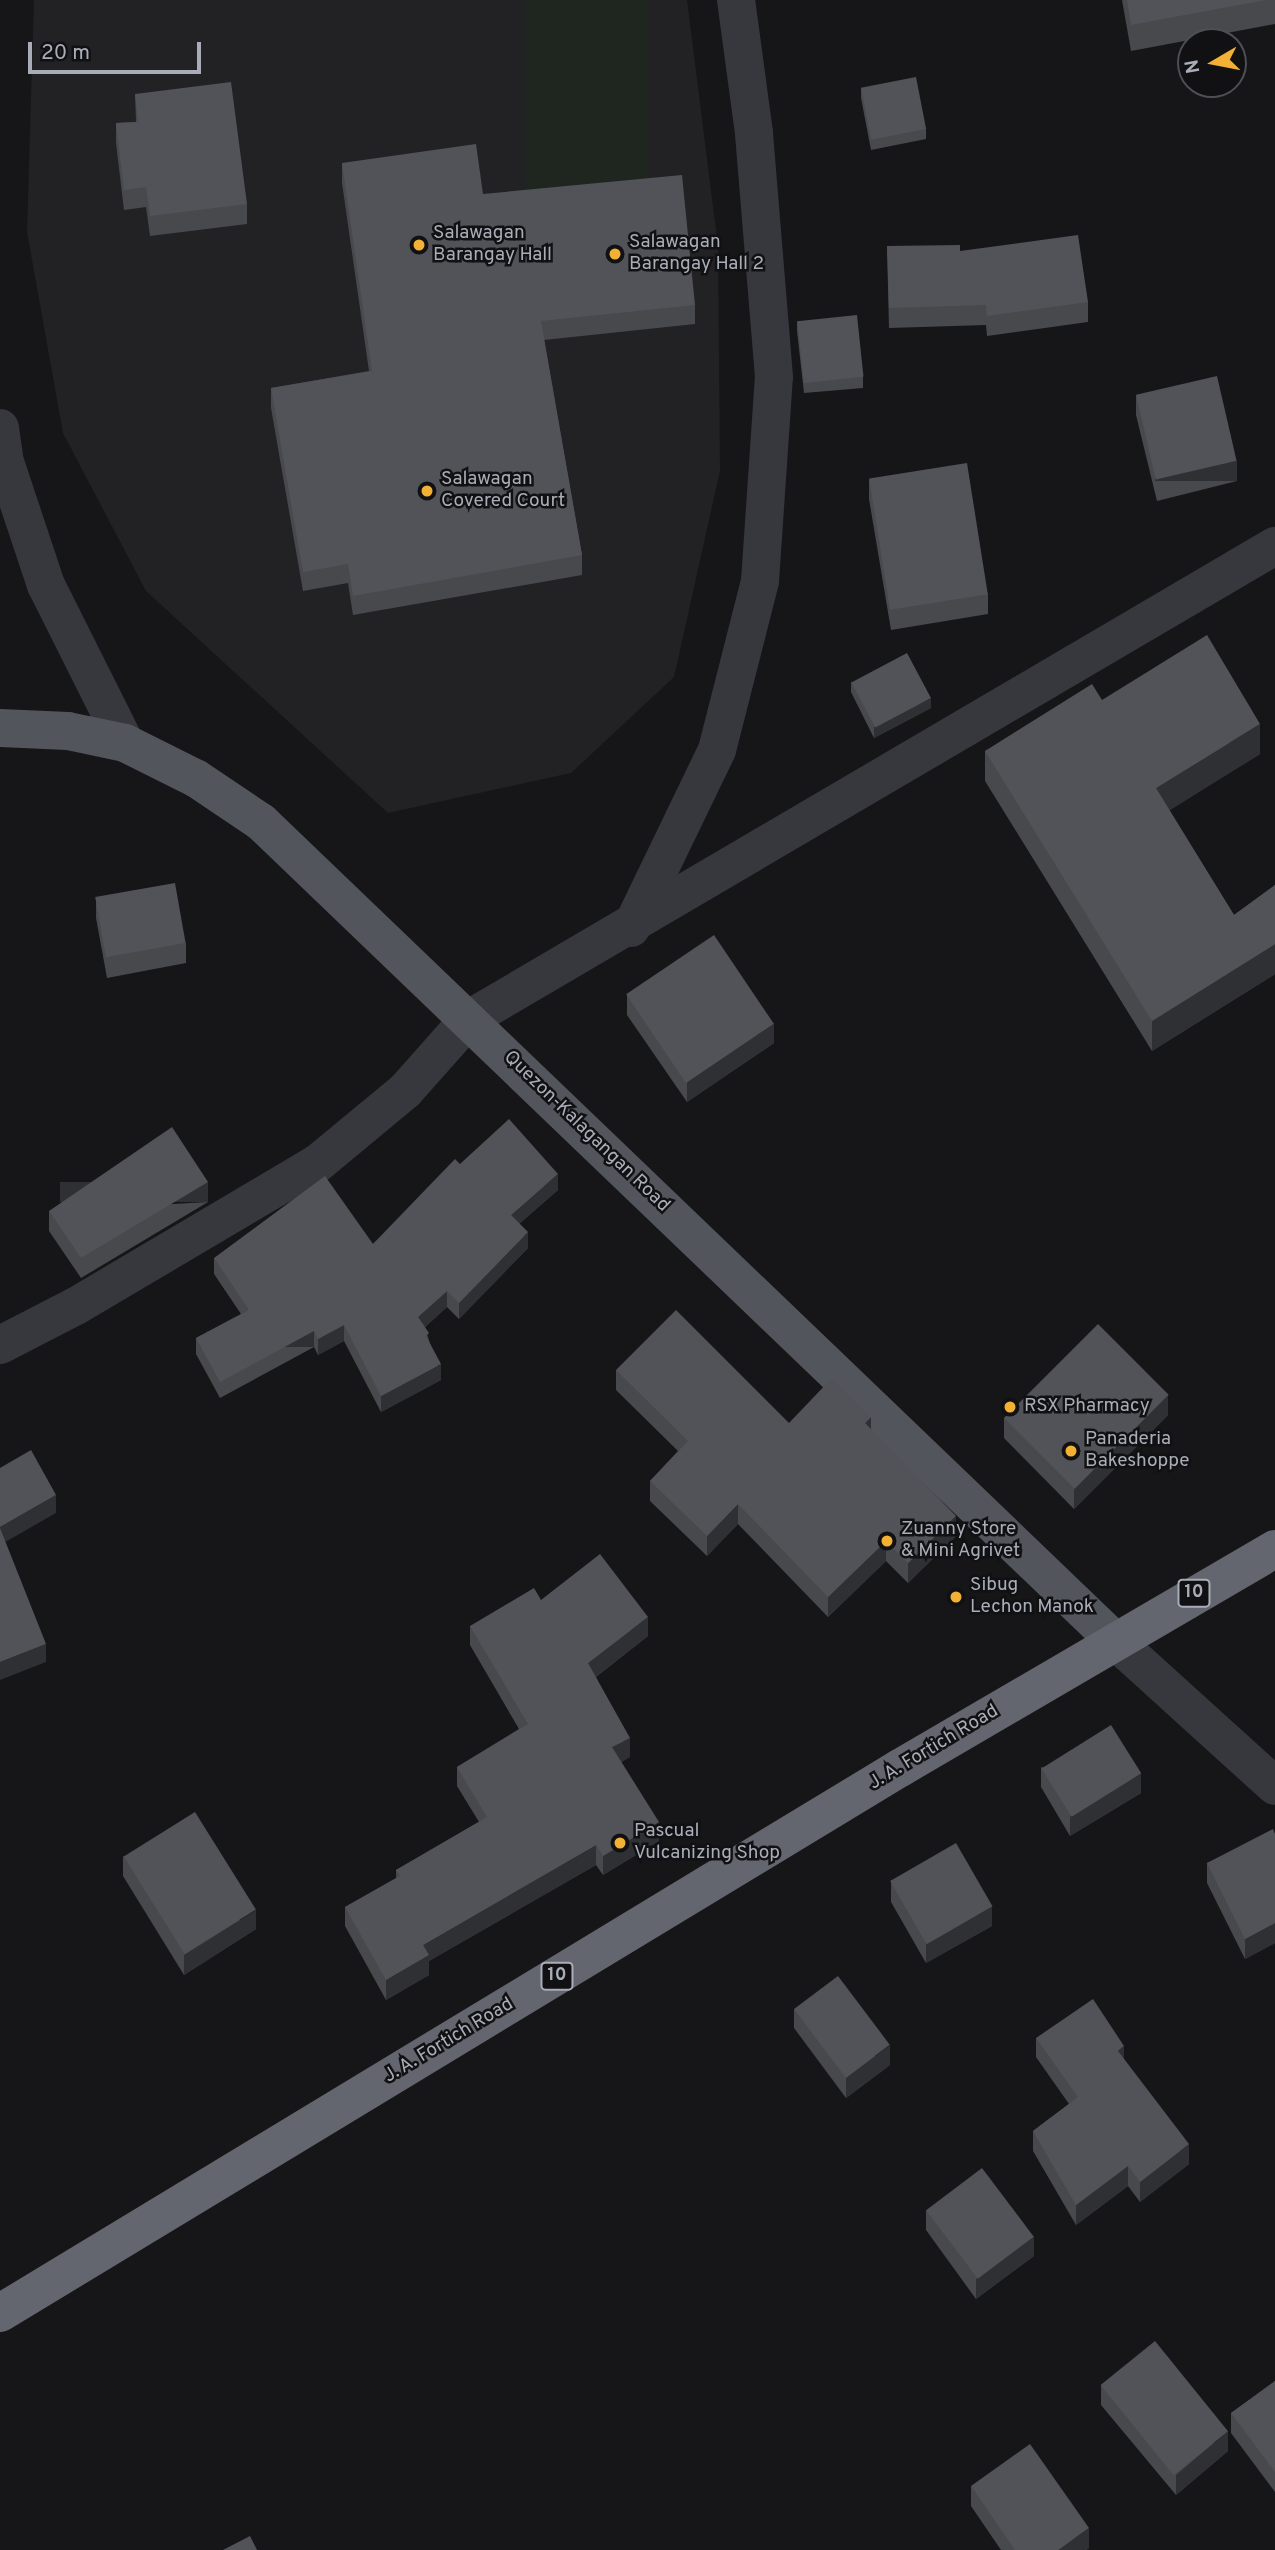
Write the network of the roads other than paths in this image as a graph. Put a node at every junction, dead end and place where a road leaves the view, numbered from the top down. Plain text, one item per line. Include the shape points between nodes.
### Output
1 (736, 0) edge
2 (0, 428) edge
3 (1275, 546) edge
4 (0, 728) edge
5 (125, 743) junction
6 (631, 928) junction
7 (469, 1019) junction
8 (0, 1345) edge
9 (1275, 1549) edge
10 (1114, 1640) junction
11 (1275, 1786) edge
12 (0, 2313) edge

1 - 6 street via 754,134 774,377 760,581 717,750
2 - 5 street via 5,462 46,585
3 - 6 street
4 - 5 main road, Quezon-Kalagangan Road via 68,730
5 - 7 main road, Quezon-Kalagangan Road via 197,779 261,821
6 - 7 street
7 - 8 street via 405,1091 318,1163 76,1306
7 - 10 main road, Quezon-Kalagangan Road
9 - 10 highway, 10
10 - 11 street
10 - 12 highway, J. A. Fortich Road / 10

